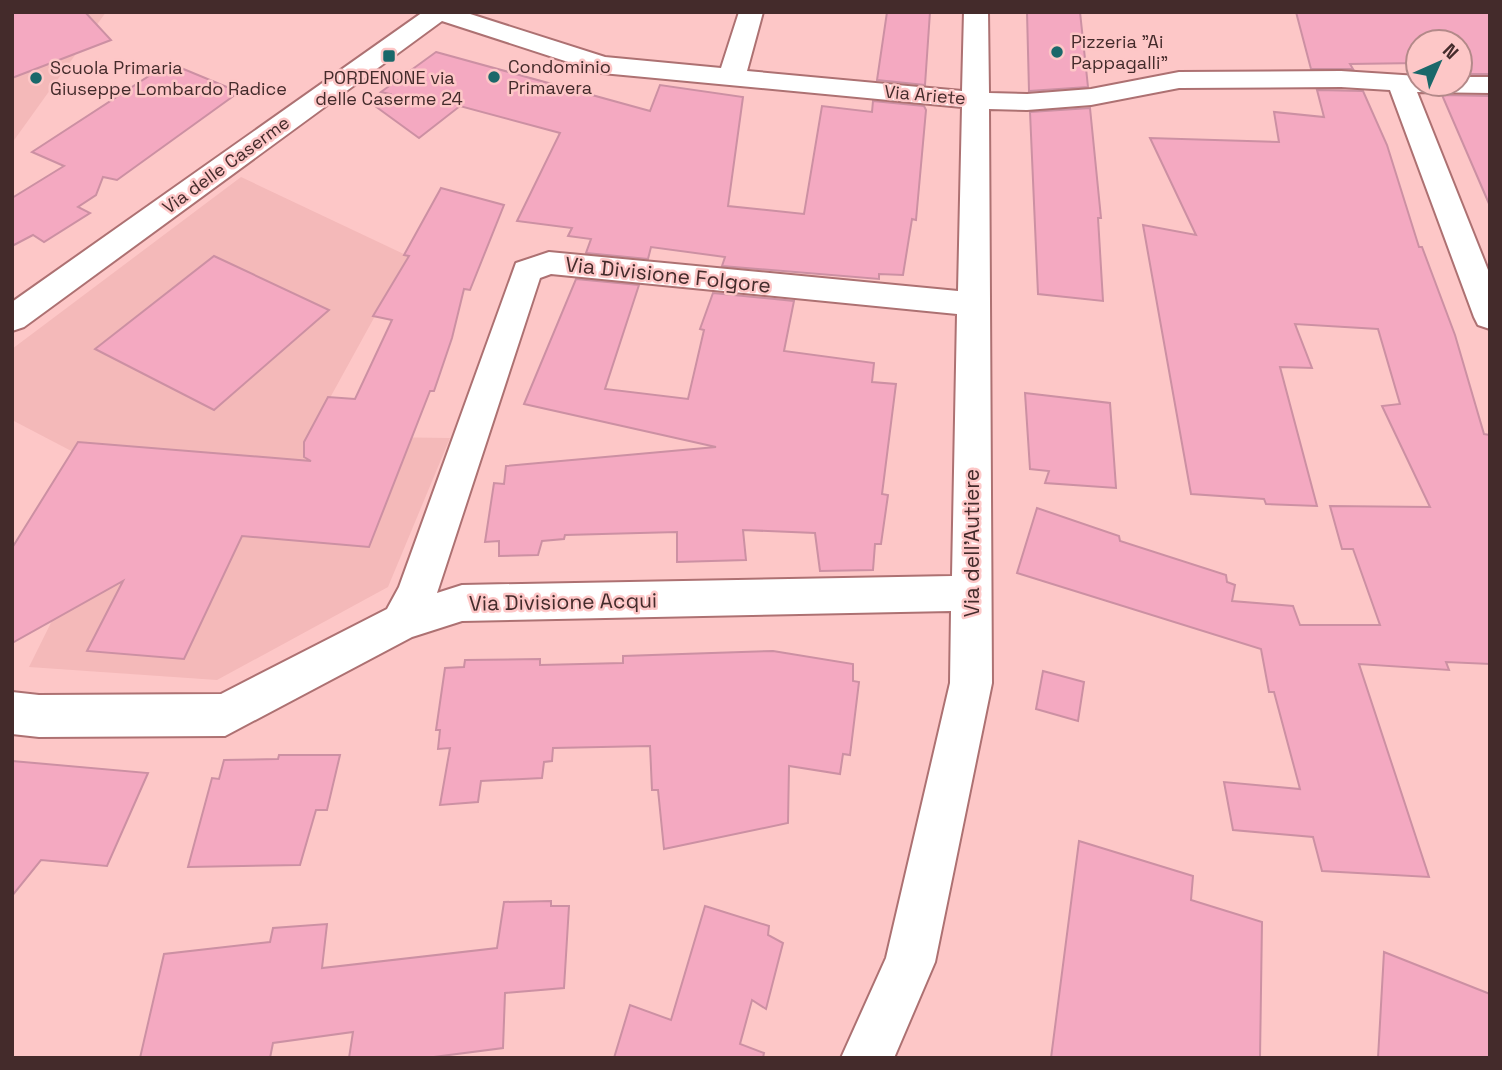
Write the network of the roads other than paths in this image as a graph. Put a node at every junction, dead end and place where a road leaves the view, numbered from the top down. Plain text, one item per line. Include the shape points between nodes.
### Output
1 (438, 12) edge
2 (751, 12) edge
3 (976, 12) edge
4 (732, 77) junction
5 (1404, 84) edge
6 (1414, 98) edge
7 (973, 100) junction
8 (973, 304) junction
9 (1490, 317) edge
10 (12, 319) edge
11 (972, 593) junction
12 (401, 622) junction
13 (12, 713) edge
14 (867, 1058) edge

1 - 4 street, Via Ariete via 602,65
1 - 10 street, Via delle Caserme
2 - 4 street
3 - 7 street, Via dell'Autiere
4 - 7 street, Via Ariete
5 - 7 street, Via Ariete via 1341,79 1179,80 1091,97
6 - 9 street
7 - 8 street, Via dell'Autiere
8 - 11 street, Via dell'Autiere
8 - 12 street, Via Divisione Folgore via 549,263 527,271 417,593
11 - 12 street, Via Divisione Acqui via 462,603
11 - 14 street, Via dell'Autiere via 971,683 910,962
12 - 13 street, Via Divisione Acqui via 225,715

